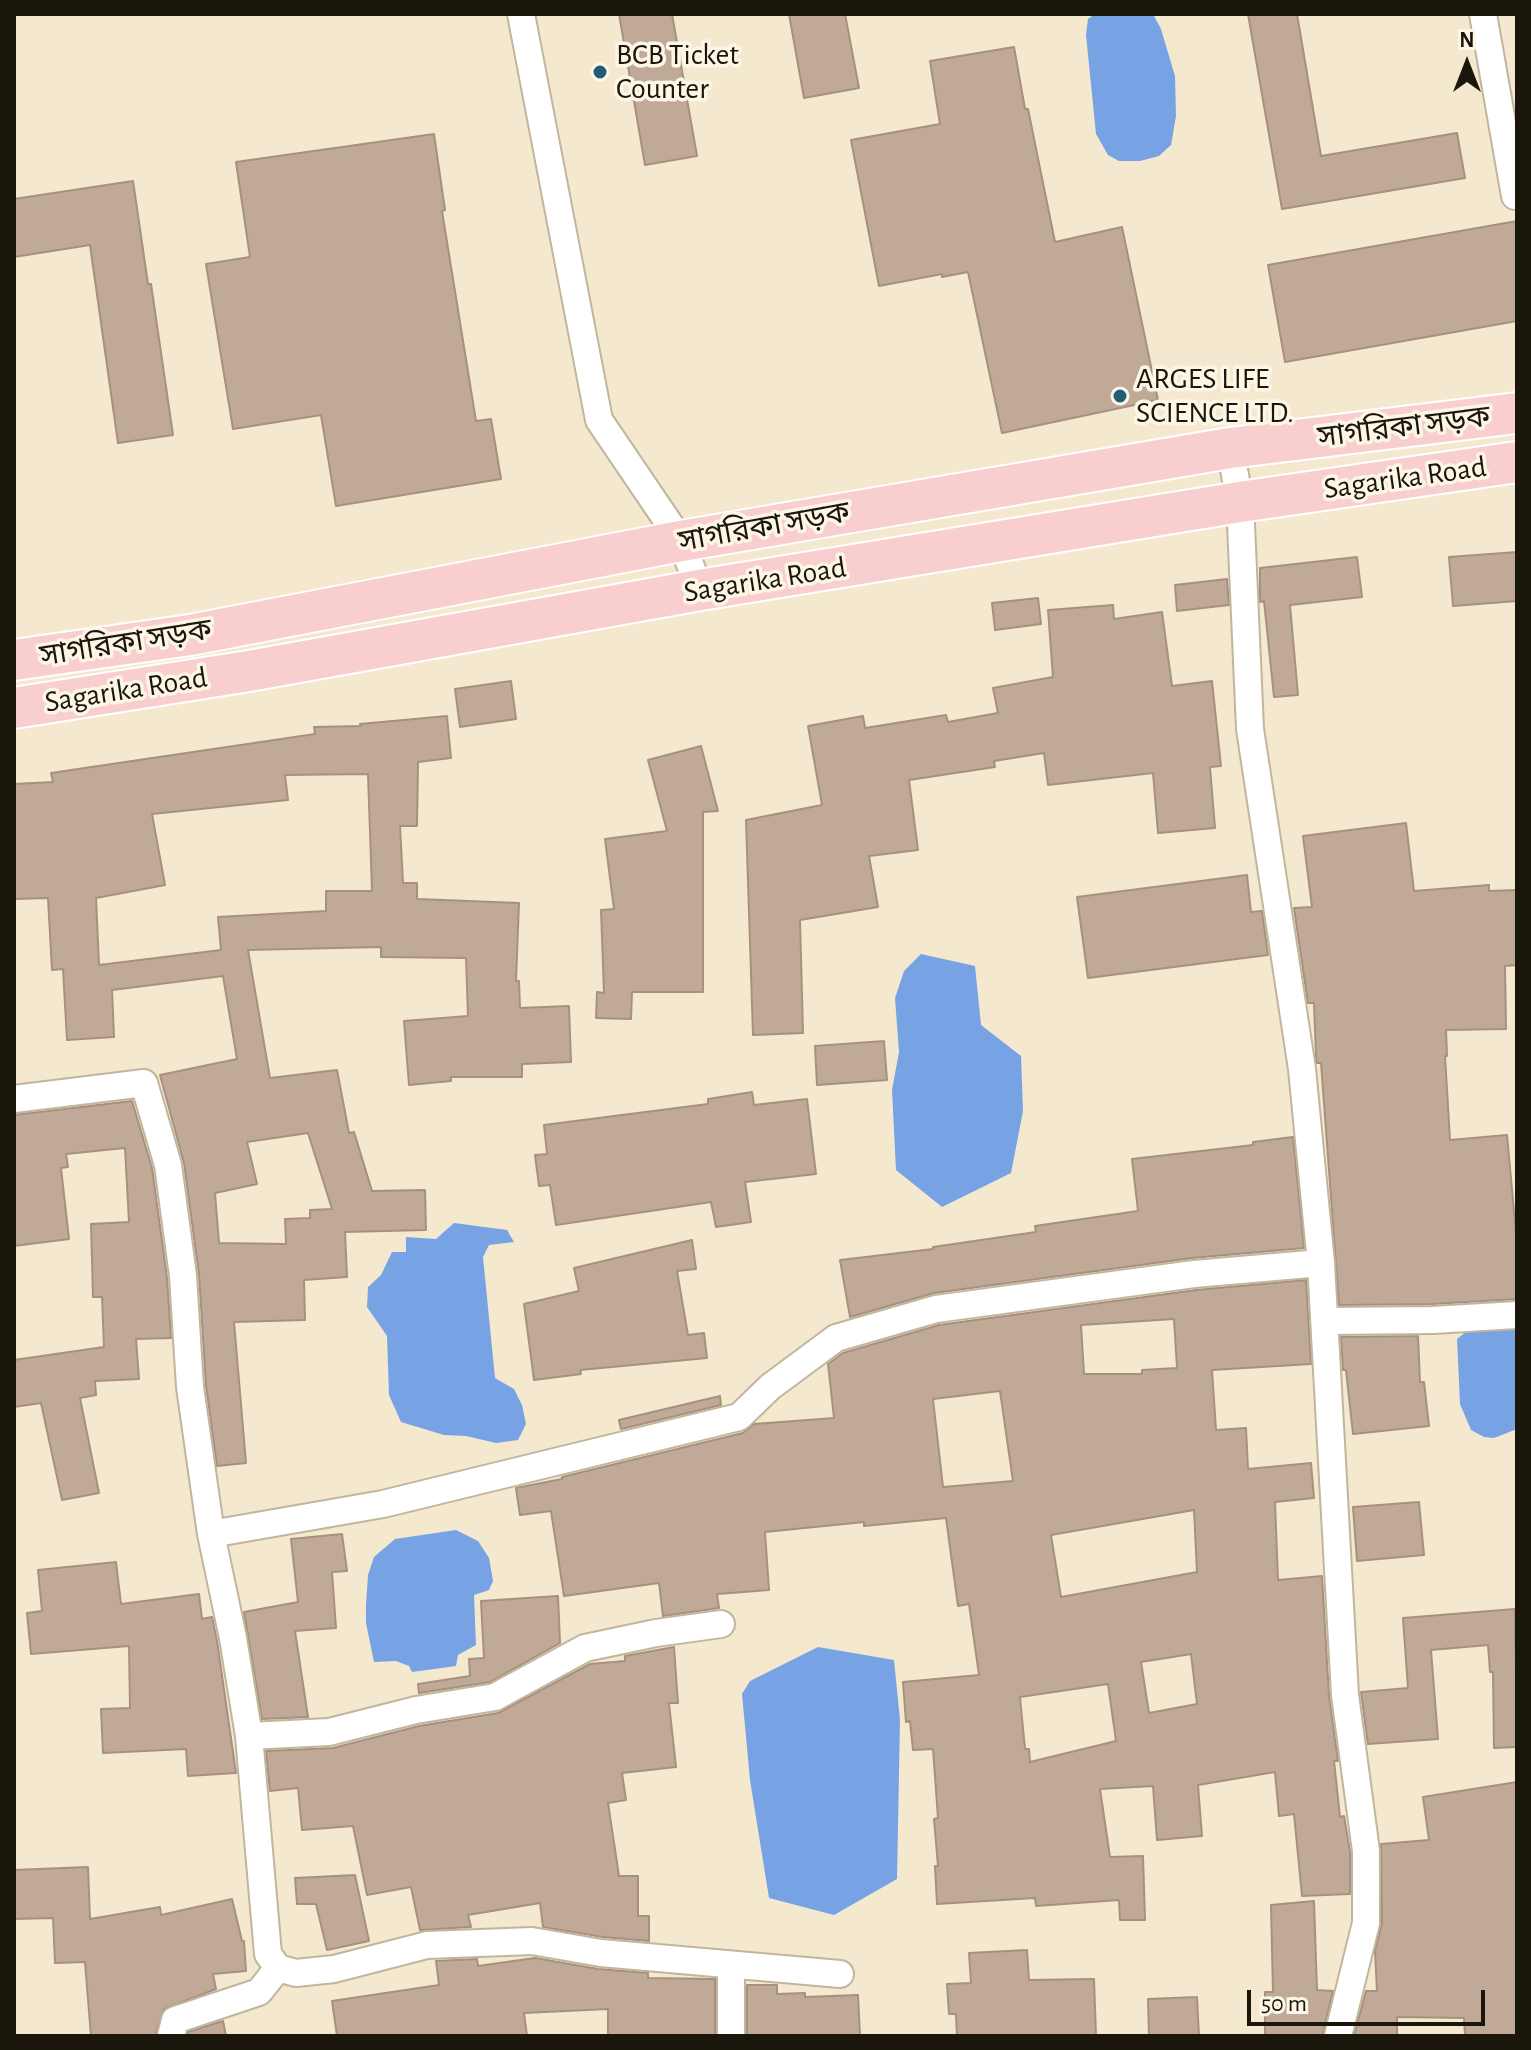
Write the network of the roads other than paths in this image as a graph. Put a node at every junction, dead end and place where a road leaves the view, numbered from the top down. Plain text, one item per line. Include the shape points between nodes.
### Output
1 (521, 14) edge
2 (1483, 14) edge
3 (1515, 196) edge
4 (1517, 413) edge
5 (1230, 448) junction
6 (1517, 462) edge
7 (1240, 502) junction
8 (681, 541) junction
9 (700, 590) junction
10 (14, 660) edge
11 (14, 708) edge
12 (14, 1099) edge
13 (1321, 1263) junction
14 (1517, 1315) edge
15 (1324, 1321) junction
16 (211, 1534) junction
17 (721, 1624) dead end
18 (249, 1736) junction
19 (731, 1966) junction
20 (278, 1968) junction
21 (840, 1974) dead end
22 (171, 2036) edge
23 (731, 2036) edge
24 (1338, 2036) edge

1 - 8 street via 599,420
2 - 3 street
4 - 5 main road, সাগরিকা সড়ক
5 - 7 street
5 - 8 main road, সাগরিকা সড়ক
6 - 7 main road, Sagarika Road
7 - 9 main road, Sagarika Road
7 - 13 street via 1250,729 1302,1069
8 - 9 street
8 - 10 main road, সাগরিকা সড়ক via 190,635
9 - 11 main road, Sagarika Road
12 - 16 street via 144,1083 168,1165
13 - 15 street
13 - 16 street via 1194,1274 936,1309 836,1338 739,1417 383,1504
14 - 15 street
15 - 24 street via 1345,1695 1366,1851 1366,1923
16 - 18 street
17 - 18 street via 585,1648 495,1697 329,1732
18 - 20 street via 268,1954
19 - 20 street via 532,1941 427,1945 334,1969 296,1973
19 - 21 street
19 - 23 street
20 - 22 street via 259,1992 175,2020

